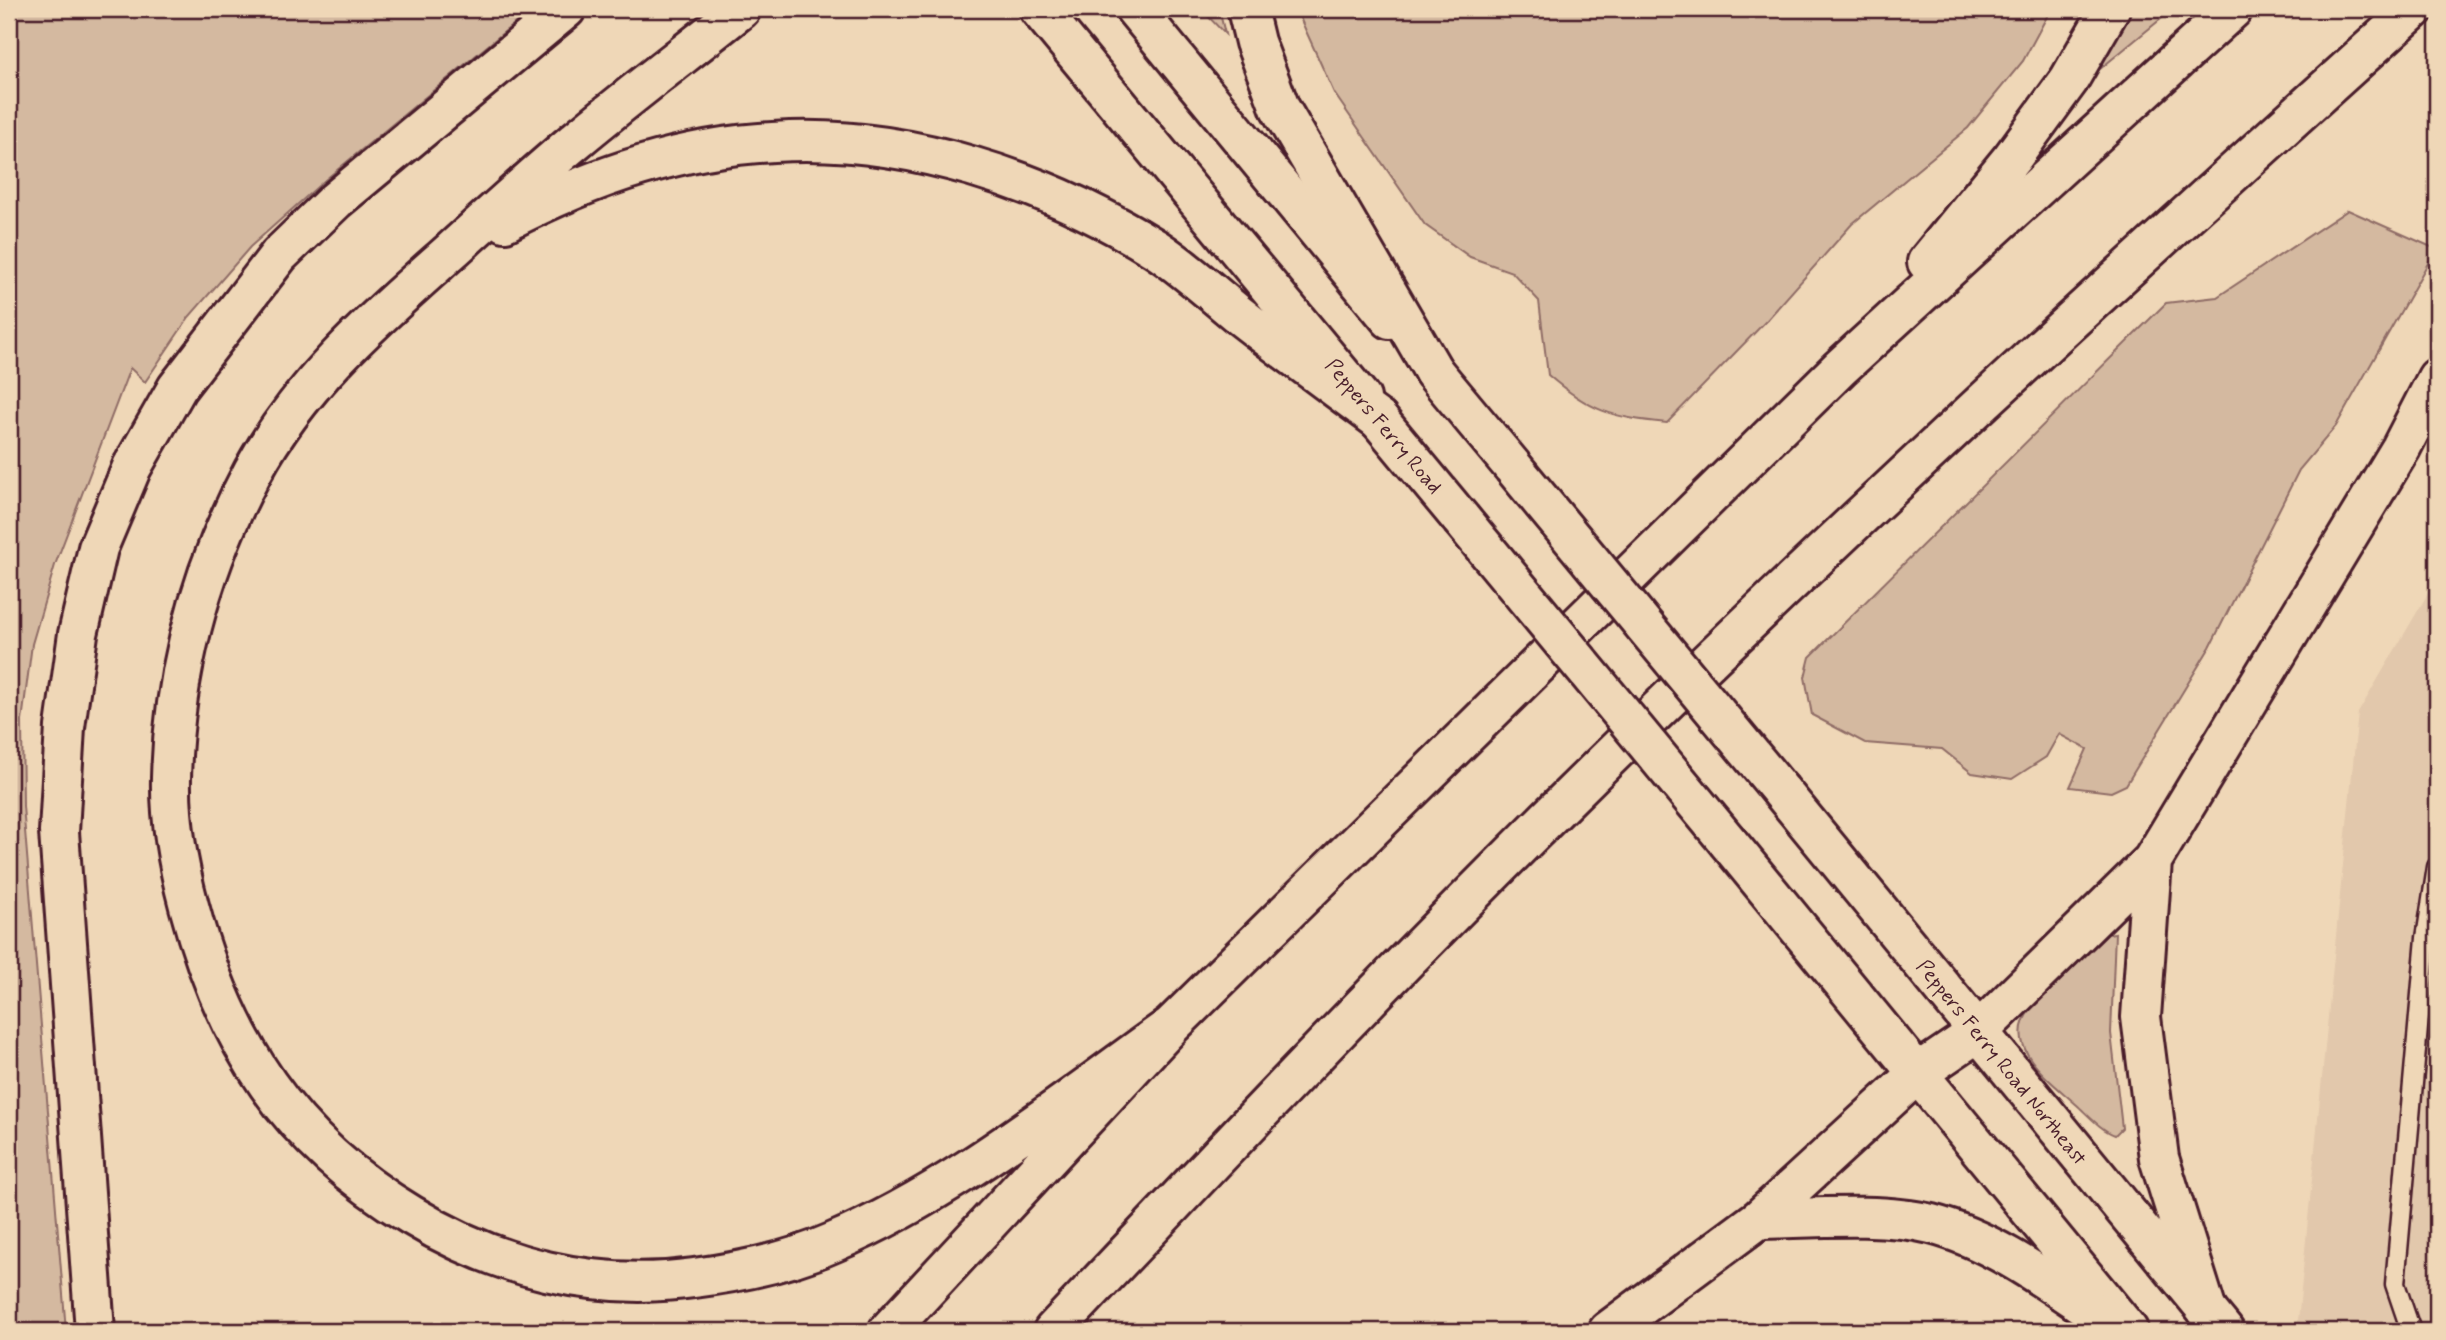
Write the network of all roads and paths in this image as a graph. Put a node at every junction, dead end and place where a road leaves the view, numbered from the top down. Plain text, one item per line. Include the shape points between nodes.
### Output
1 (566, 9) edge
2 (741, 9) edge
3 (1039, 9) edge
4 (1135, 9) edge
5 (1247, 9) edge
6 (2110, 9) edge
7 (2233, 9) edge
8 (2414, 9) edge
9 (409, 289) junction
10 (1840, 368) junction
11 (1434, 372) junction
12 (2437, 378) edge
13 (1379, 420) junction
14 (2152, 861) junction
15 (2437, 867) edge
16 (2432, 940) edge
17 (1171, 1026) junction
18 (1977, 1033) junction
19 (1918, 1073) junction
20 (1759, 1219) junction
21 (2215, 1321) edge
22 (95, 1331) edge
23 (888, 1331) edge
24 (1053, 1331) edge
25 (1608, 1331) edge
26 (2122, 1331) edge
27 (2129, 1331) edge
28 (2411, 1331) edge

1 - 22 main road via 336,200 279,255 177,388 132,467 98,548 68,700 59,832
2 - 9 main road via 573,142
3 - 13 main road, Peppers Ferry Road
4 - 11 main road
5 - 11 main road via 1280,107
6 - 10 main road via 2069,80 2012,158
7 - 10 main road
8 - 24 main road via 1978,405 1565,800
9 - 13 main road via 478,236 548,199 623,171 702,151 773,142 850,143 925,155 995,174 1073,204 1157,250
9 - 17 main road via 349,342 294,409 255,467 223,533 194,614 176,704 170,784 178,862 201,951 229,1022 278,1101 330,1157 390,1203 449,1239 538,1270 625,1284 695,1278 780,1262 834,1243 998,1149
10 - 17 main road
11 - 18 main road, Peppers Ferry Road Northeast, bridge
12 - 14 main road via 2401,448
13 - 19 main road, Peppers Ferry Road, bridge
14 - 18 main road
14 - 21 main road via 2141,1017 2159,1158
15 - 16 lane
16 - 28 lane via 2395,1284
17 - 23 main road
18 - 19 main road
18 - 21 main road, Peppers Ferry Road Northeast
19 - 20 main road
19 - 27 main road
20 - 25 main road
20 - 26 main road via 1853,1217 1930,1224 1990,1247

